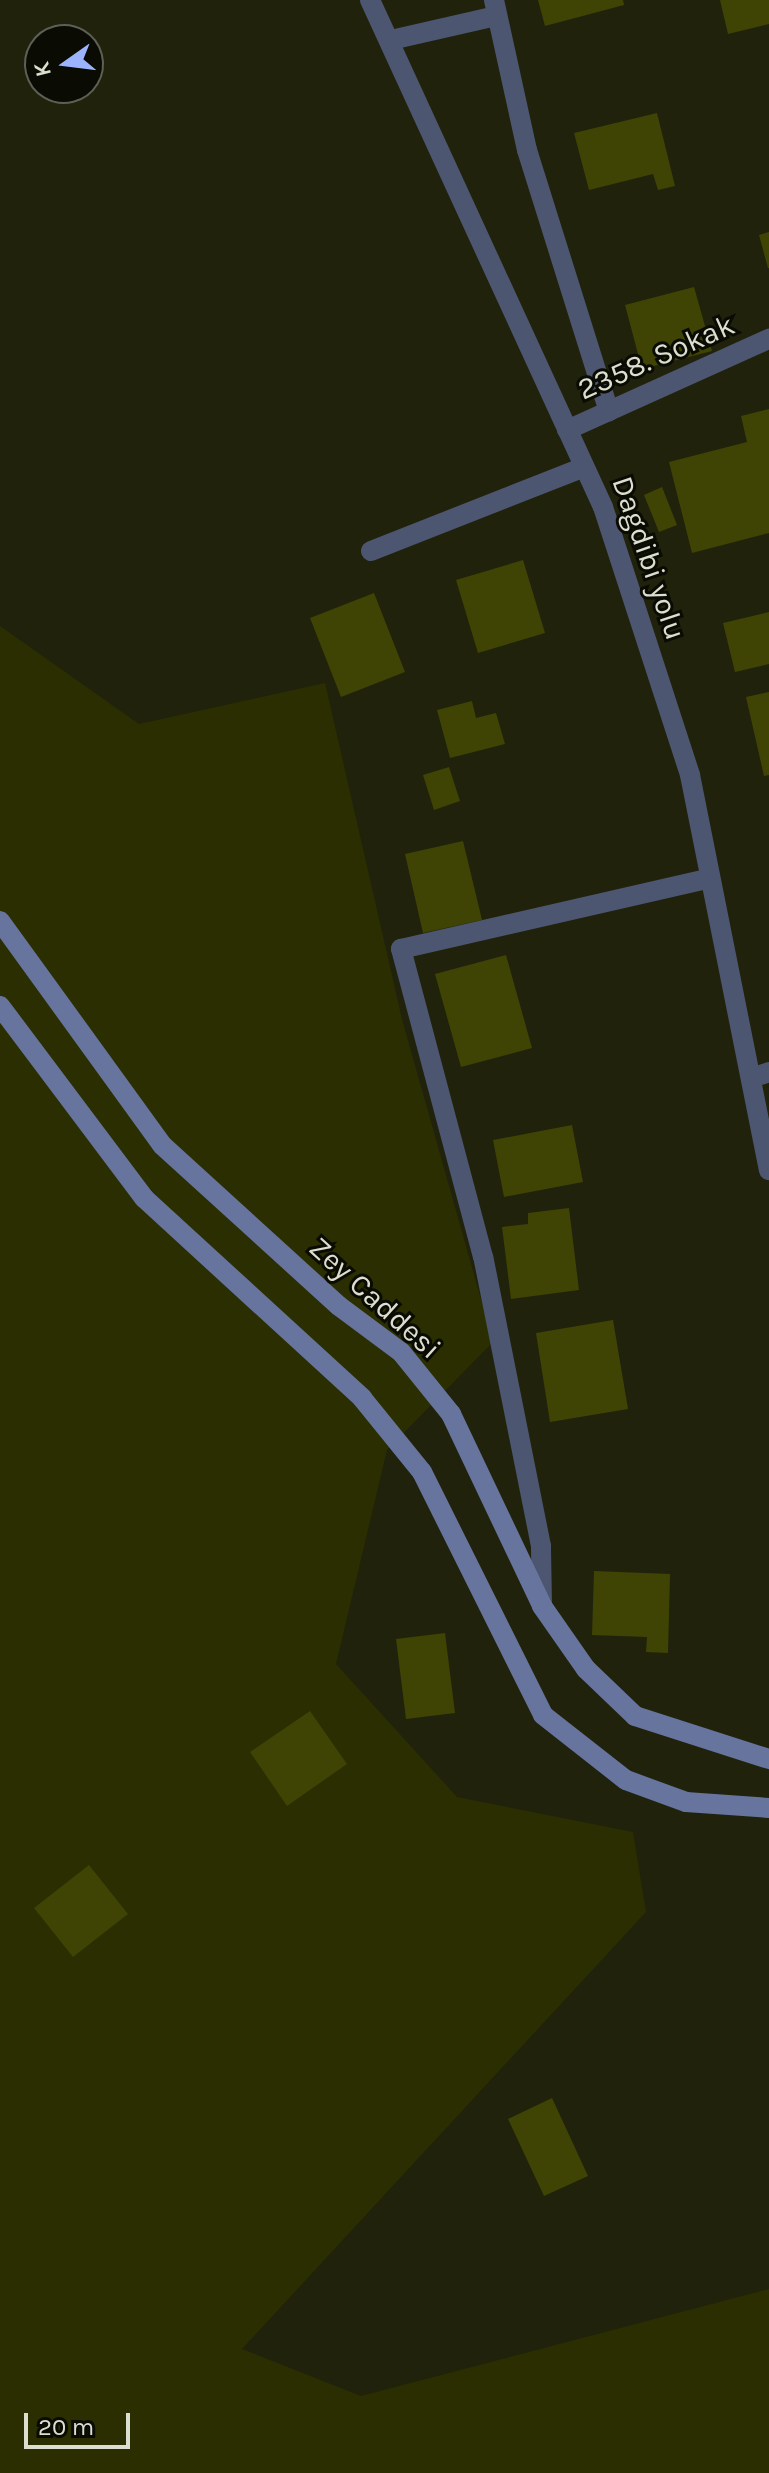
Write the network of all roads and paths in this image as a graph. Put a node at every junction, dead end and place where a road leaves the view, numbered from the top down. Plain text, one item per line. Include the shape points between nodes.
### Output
1 (370, 0) edge
2 (496, 8) edge
3 (391, 40) junction
4 (769, 339) edge
5 (609, 411) junction
6 (567, 430) junction
7 (584, 467) junction
8 (371, 551) dead end
9 (710, 878) junction
10 (0, 921) edge
11 (0, 1006) edge
12 (760, 1075) edge
13 (769, 1170) edge
14 (542, 1606) junction
15 (769, 1759) edge
16 (769, 1808) edge

1 - 3 street, Dagdibi yolu
2 - 3 street
2 - 5 street via 527,150
3 - 6 street, Dagdibi yolu
4 - 5 street, 2358. Sokak
5 - 6 street, 2358. Sokak
6 - 7 street, Dagdibi yolu
7 - 8 street
7 - 9 street, Dagdibi yolu via 603,507 690,775
9 - 12 street, Dagdibi yolu
9 - 14 street via 401,949 483,1257 541,1546
10 - 14 main road, Zey Caddesi via 162,1145 339,1306 401,1352 451,1414
11 - 16 main road via 144,1198 362,1398 422,1472 543,1715 626,1780 686,1802
12 - 13 street, Dagdibi yolu
14 - 15 main road, Zey Caddesi via 586,1669 635,1716

